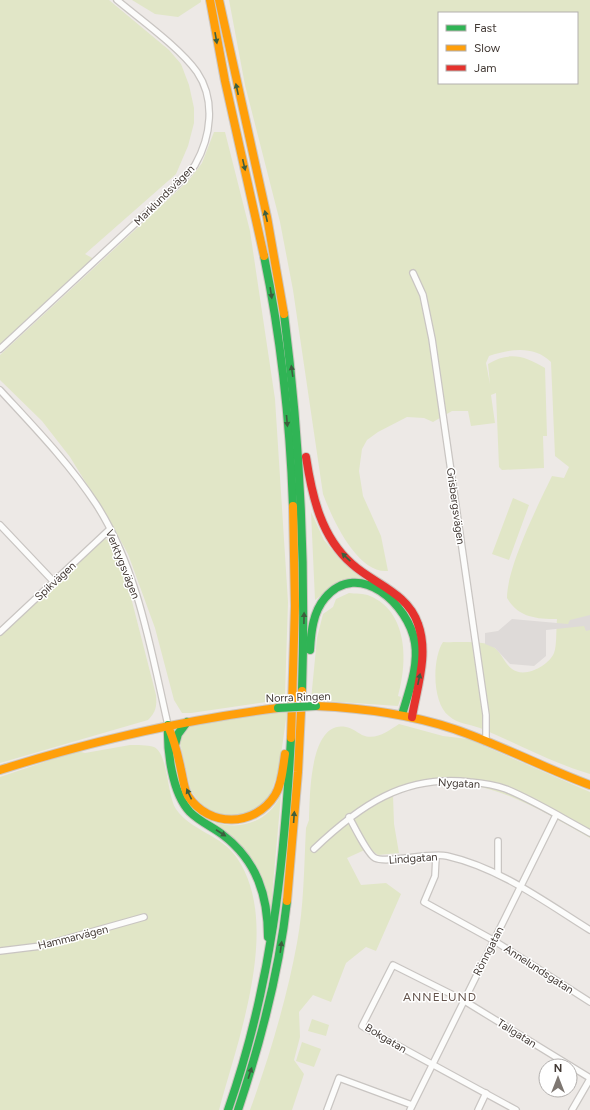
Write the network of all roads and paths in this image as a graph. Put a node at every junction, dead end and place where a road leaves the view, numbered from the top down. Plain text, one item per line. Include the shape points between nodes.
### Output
1 (117, 0) edge
2 (210, 0) edge
3 (219, 0) edge
4 (412, 273) dead end
5 (0, 349) edge
6 (0, 390) edge
7 (296, 410) junction
8 (0, 525) edge
9 (110, 529) junction
10 (54, 582) junction
11 (0, 632) edge
12 (304, 690) junction
13 (402, 715) junction
14 (412, 717) junction
15 (292, 720) junction
16 (187, 722) junction
17 (168, 725) junction
18 (486, 742) junction
19 (175, 745) junction
20 (0, 770) edge
21 (590, 785) edge
22 (556, 815) junction
23 (349, 818) junction
24 (590, 833) edge
25 (498, 841) dead end
26 (314, 849) dead end
27 (436, 856) junction
28 (498, 874) junction
29 (520, 887) junction
30 (144, 917) dead end
31 (590, 930) edge
32 (494, 940) junction
33 (0, 951) edge
34 (263, 992) junction
35 (463, 1000) junction
36 (590, 1002) edge
37 (432, 1063) junction
38 (590, 1078) edge
39 (486, 1093) junction
40 (411, 1108) edge
41 (228, 1110) edge
42 (238, 1110) edge
43 (327, 1110) edge
44 (478, 1110) edge
45 (516, 1110) edge
46 (572, 1110) edge

1 - 5 street, Marklundsvägen via 182,55 197,72 210,109 203,148 194,166 181,181
2 -> 15 main road via 223,76 268,275 284,380 294,512 295,647
7 -> 3 main road via 273,247
4 - 18 street, Grisbergsvägen via 422,295 432,339 486,715
6 - 9 street, Verktygsvägen via 79,480
12 -> 7 main road via 305,572
14 -> 7 main road via 422,664 422,641 417,622 408,605 394,590 357,568 341,554 326,531 314,502
8 - 10 street
9 - 10 street, Spikvägen
9 - 17 street, Verktygsvägen via 136,590
10 - 11 street, Spikvägen
12 - 13 main road via 316,614 328,595 342,586 363,583 380,590 397,603 413,633 415,661
42 -> 12 main road via 265,1021 278,962 290,878
13 - 14 main road, Norra Ringen
13 - 16 main road, Norra Ringen, bridge via 375,710 316,706 278,708
14 - 18 main road, Norra Ringen via 434,722
15 -> 19 main road via 275,795 260,813 242,820 222,821 204,814 188,795
15 - 34 main road via 278,902
16 - 17 main road, Norra Ringen
16 - 19 main road via 178,734
17 - 19 main road
17 - 20 main road, Norra Ringen via 82,745
17 -> 34 main road via 166,738 178,792 189,811 240,847 250,860 264,889 268,911 268,935
18 - 21 main road, Norra Ringen
22 - 23 street, Nygatan via 505,789 452,780 427,782 400,789 374,801
22 - 24 street, Nygatan
22 - 29 street, Rönngatan
23 - 26 street, Nygatan
23 - 27 street, Lindgatan via 373,857 381,860
25 - 28 street
27 - 28 street, Lindgatan via 446,856
27 - 32 street, Annelundsgatan via 435,876 424,902
28 - 29 street, Lindgatan
29 - 31 street, Lindgatan
29 - 32 street, Rönngatan
30 - 33 street, Hammarvägen via 41,946
32 - 35 street, Rönngatan
32 - 36 street, Annelundsgatan
34 - 41 main road via 242,1071
35 - 37 street, Rönngatan
35 - 37 street, Bokgatan via 393,965 362,1026
35 - 38 street, Tallgatan
37 - 39 street, Bokgatan
37 - 40 street, Rönngatan
38 - 46 street
39 - 44 street
39 - 45 street, Bokgatan
40 - 43 street via 339,1078

